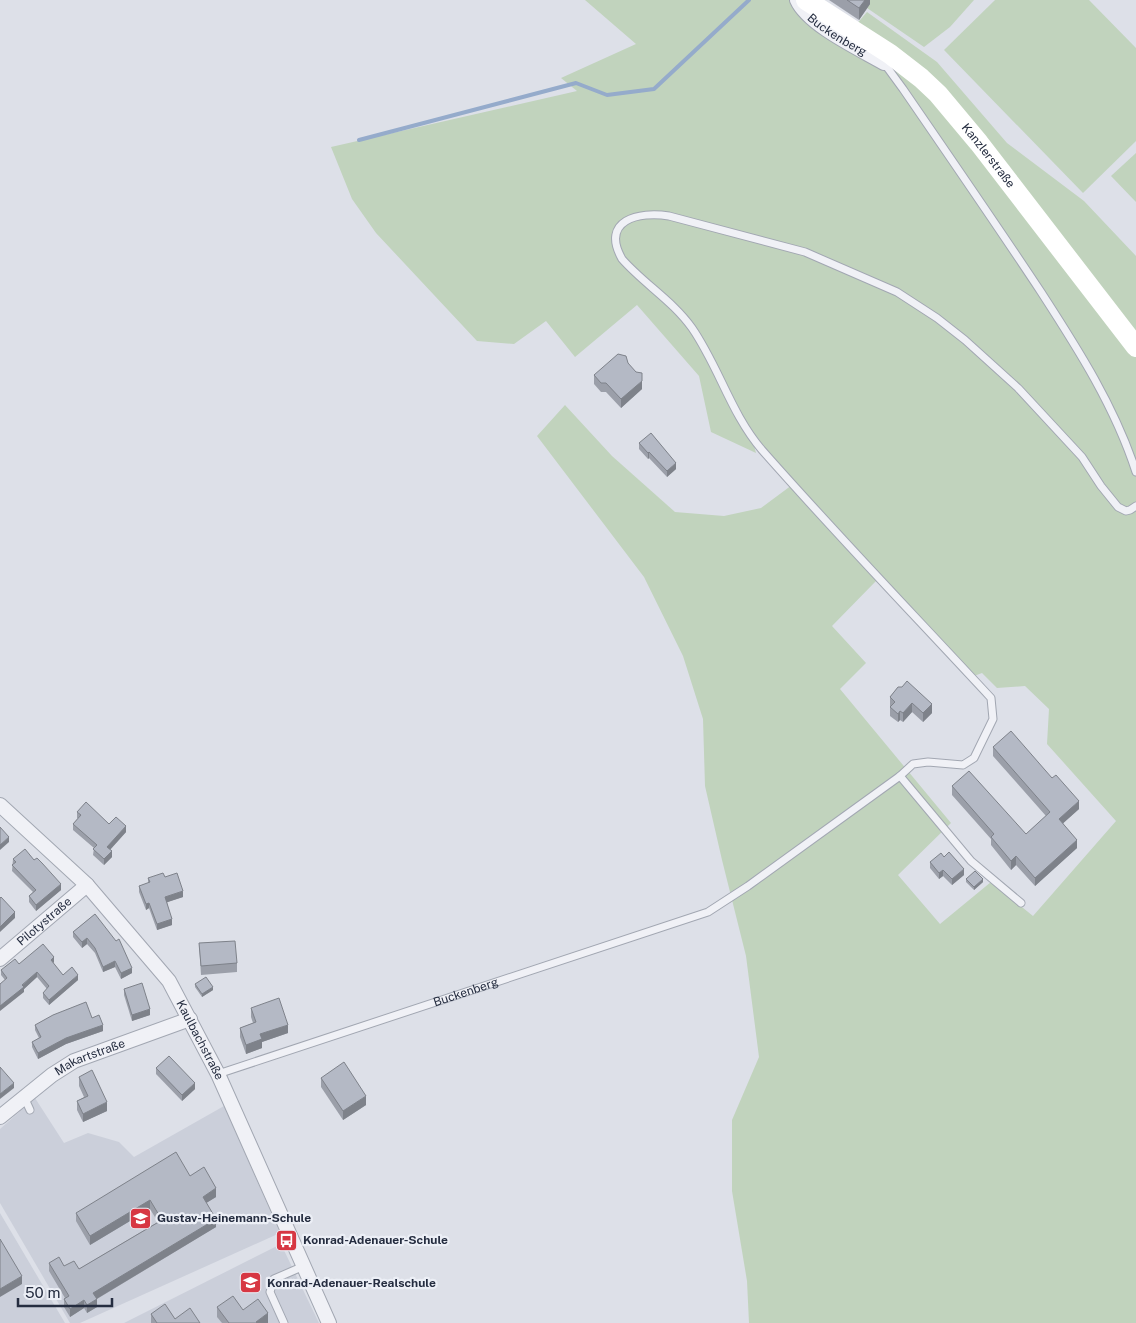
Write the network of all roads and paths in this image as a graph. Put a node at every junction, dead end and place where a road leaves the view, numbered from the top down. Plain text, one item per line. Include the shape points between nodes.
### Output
1 (797, 0) edge
2 (806, 0) edge
3 (884, 63) joint
4 (1136, 347) edge
5 (1136, 472) edge
6 (1136, 506) edge
7 (900, 776) junction
8 (0, 805) edge
9 (87, 885) junction
10 (1021, 902) dead end
11 (0, 959) edge
12 (190, 1019) junction
13 (218, 1074) junction
14 (23, 1097) junction
15 (30, 1110) dead end
16 (0, 1117) edge
17 (305, 1266) junction
18 (284, 1323) edge
19 (328, 1323) edge

1 - 3 street, Buckenberg via 815,21
2 - 4 main road, Kanzlerstraße via 890,54 938,94
3 - 5 lane via 1079,351
6 - 7 lane, Buckenberg via 1126,511 1118,507 1082,457 1018,388 965,340 897,292 805,252 669,216 654,213 637,215 620,226 616,238 622,259 686,321 752,437 991,698 993,719 974,758 963,766 928,762 913,764
7 - 10 lane via 971,861
7 - 13 lane, Buckenberg via 714,909
8 - 9 street, Kaulbachstraße
9 - 11 street, Pilotystraße
9 - 12 street, Kaulbachstraße via 170,981
12 - 13 street, Kaulbachstraße
12 - 14 street, Makartstraße via 74,1061
13 - 17 street, Kaulbachstraße
14 - 15 lane
14 - 16 street, Makartstraße
17 - 18 lane via 274,1279 270,1292
17 - 19 street, Kaulbachstraße

